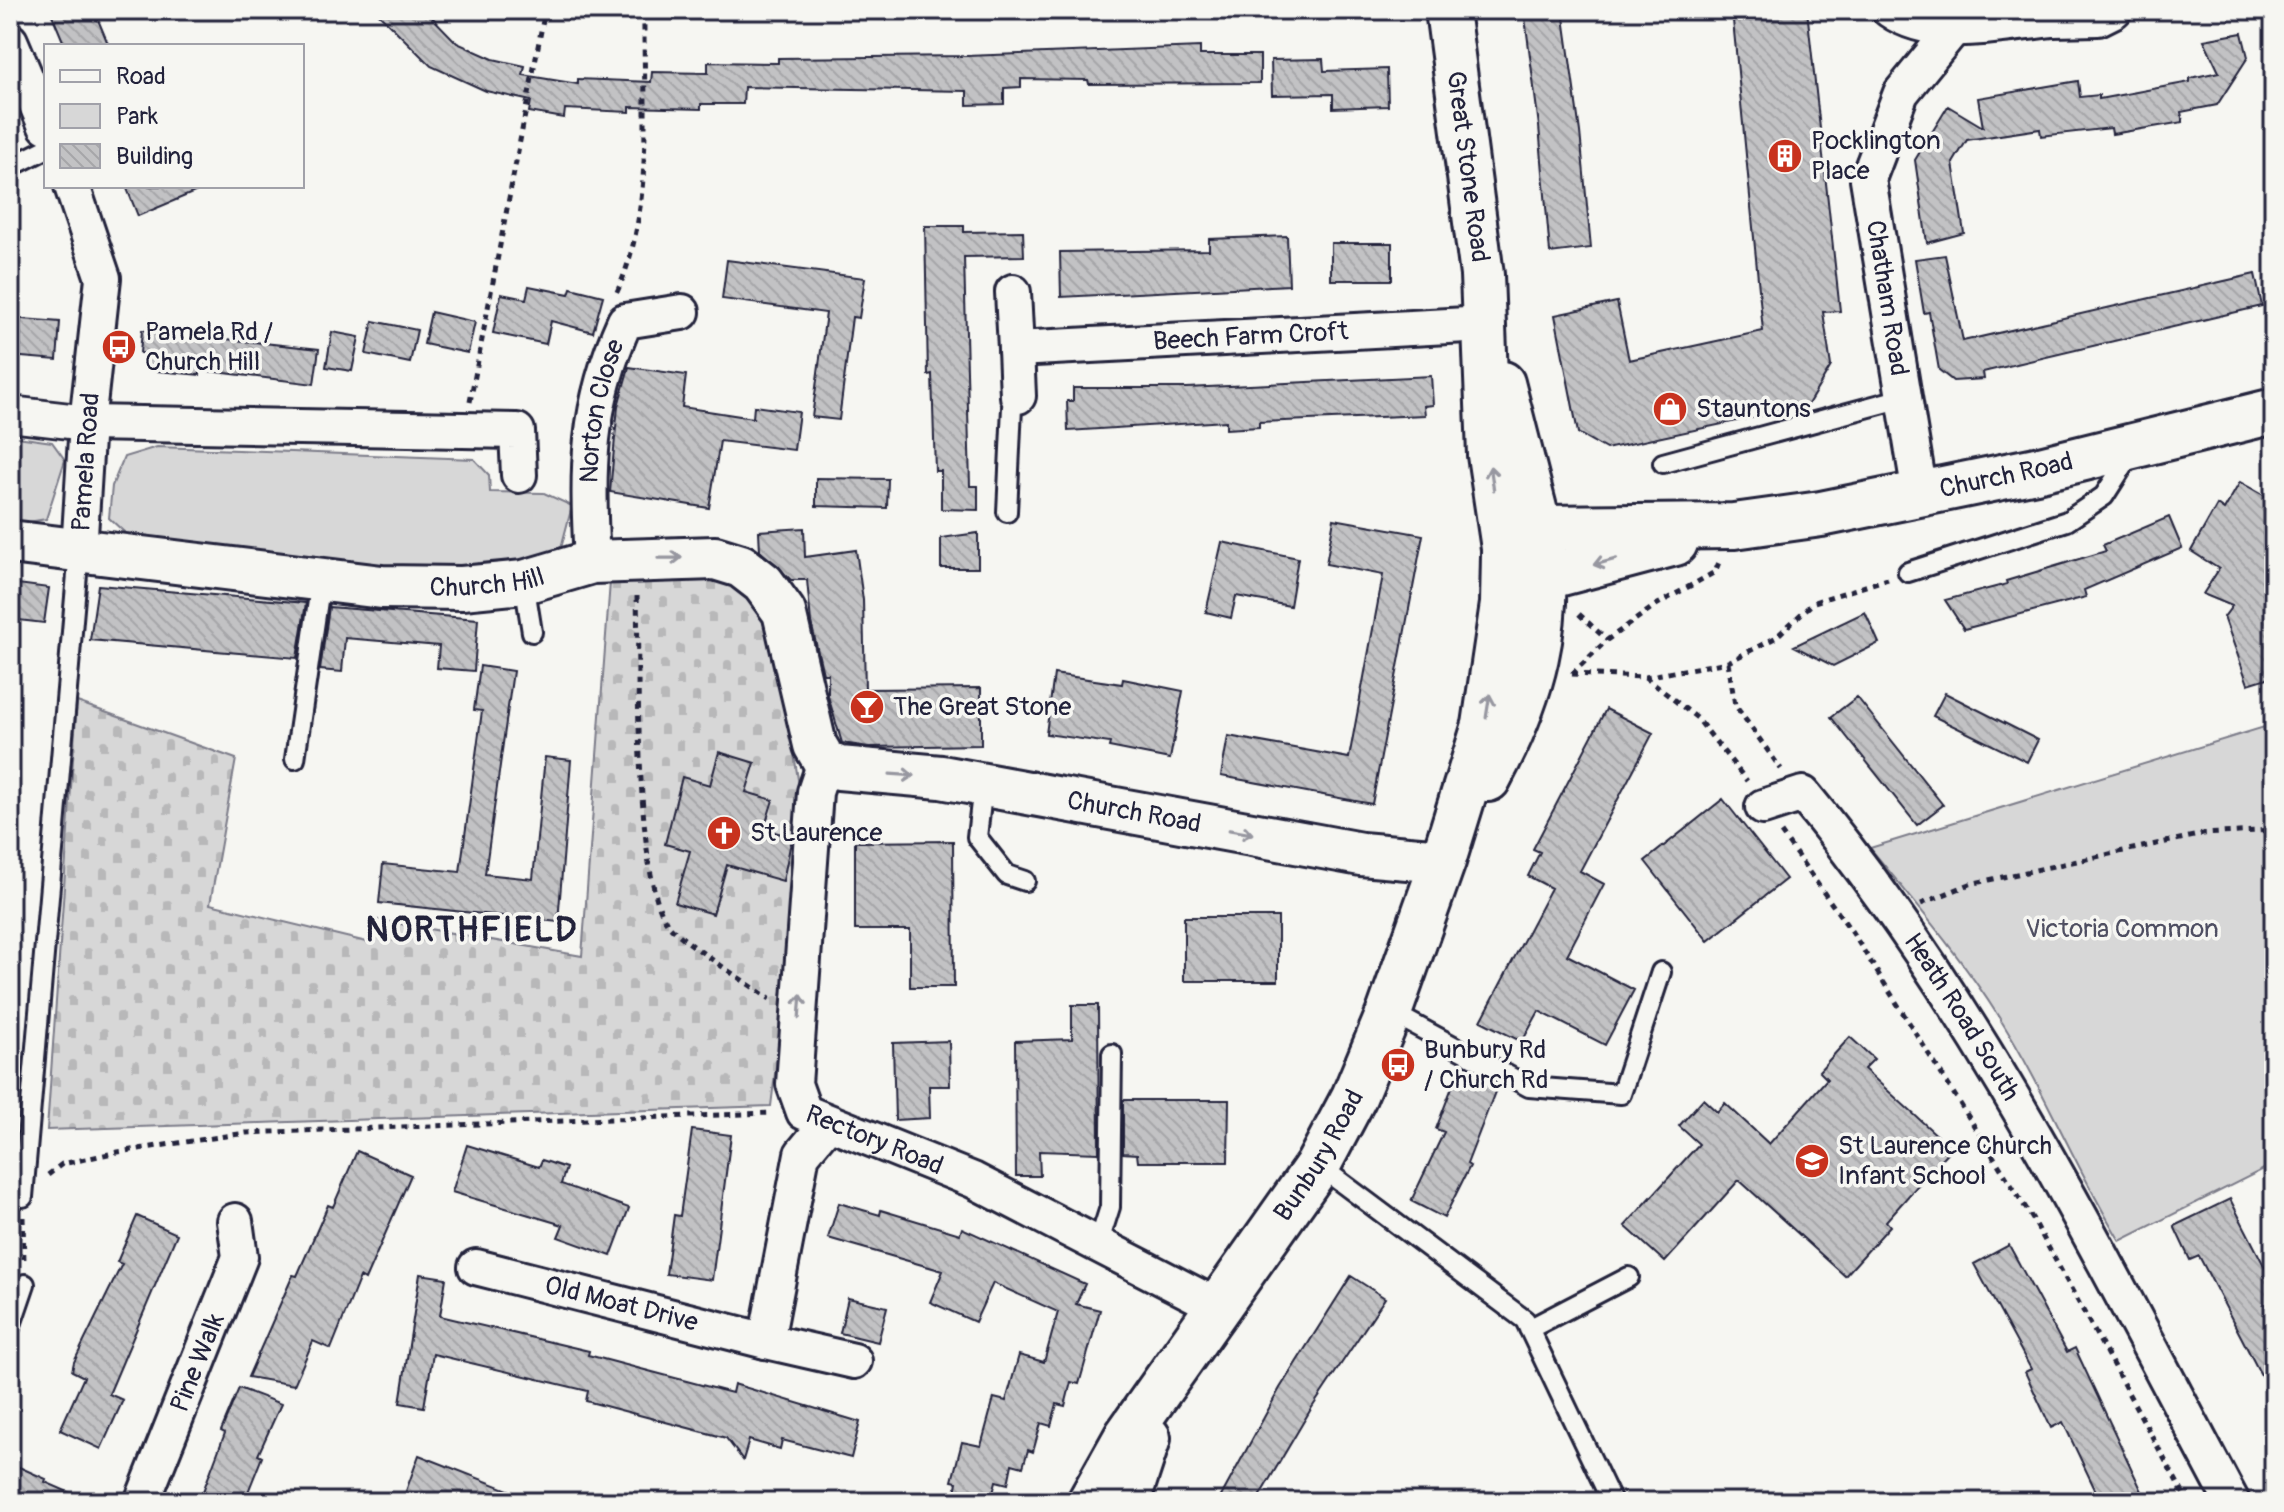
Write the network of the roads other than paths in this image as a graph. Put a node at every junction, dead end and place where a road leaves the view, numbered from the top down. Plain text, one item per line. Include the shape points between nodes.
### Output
1 (1447, 10) edge
2 (1890, 10) edge
3 (2114, 10) edge
4 (2052, 15) edge
5 (1953, 29) junction
6 (10, 41) edge
7 (44, 121) edge
8 (44, 150) edge
9 (10, 167) edge
10 (73, 188) edge
11 (1013, 292) dead end
12 (682, 312) dead end
13 (1486, 324) junction
14 (1016, 349) junction
15 (1018, 396) joint
16 (1903, 398) junction
17 (2274, 411) edge
18 (10, 414) edge
19 (87, 423) junction
20 (2136, 446) junction
21 (1663, 463) dead end
22 (519, 475) dead end
23 (1920, 494) junction
24 (1007, 512) dead end
25 (1734, 526) junction
26 (1540, 528) junction
27 (10, 542) edge
28 (79, 551) junction
29 (1504, 555) junction
30 (592, 562) junction
31 (1908, 572) road end
32 (1546, 577) junction
33 (321, 580) junction
34 (524, 582) junction
35 (532, 632) dead end
36 (295, 759) dead end
37 (825, 762) junction
38 (983, 785) junction
39 (1763, 807) road end
40 (1443, 861) junction
41 (1025, 881) dead end
42 (1661, 972) dead end
43 (1389, 1011) junction
44 (1112, 1054) dead end
45 (808, 1107) junction
46 (1318, 1165) junction
47 (23, 1197) road end
48 (235, 1221) dead end
49 (1098, 1245) junction
50 (476, 1267) dead end
51 (1629, 1277) dead end
52 (18, 1285) edge
53 (1217, 1306) junction
54 (10, 1328) edge
55 (1529, 1329) junction
56 (766, 1341) junction
57 (854, 1361) dead end
58 (1167, 1383) junction
59 (142, 1502) edge
60 (1090, 1502) edge
61 (1127, 1502) edge
62 (1612, 1502) edge
63 (2232, 1502) edge

1 - 13 street, Great Stone Road
2 - 5 street via 1901,18
3 - 4 street via 2098,18
4 - 5 street
5 - 16 street, Chatham Road via 1901,93 1868,179
6 - 7 street
8 - 9 lane
10 - 19 street, Pamela Road via 103,278
11 - 14 street
12 - 30 street, Norton Close via 625,321 607,360 593,409 587,483
13 - 14 street, Beech Farm Croft
13 - 26 street, Great Stone Road
29 -> 13 street, Great Stone Road via 1489,455
14 - 15 street
15 - 24 lane via 1012,407
16 - 21 lane
16 - 23 street, Chatham Road
17 - 20 main road, Church Road
18 - 19 street
19 - 22 street via 517,431
19 - 28 street, Pamela Road
20 - 23 main road, Church Road
20 - 31 lane via 2104,496 2067,521
23 - 25 main road, Church Road
25 - 26 main road, Church Road
25 -> 32 main road, Church Road
26 - 29 main road
26 - 32 main road
27 - 28 street, Church Hill
28 - 33 street, Church Hill
28 - 47 lane
29 - 32 main road
40 -> 29 main road via 1485,725 1503,604
30 - 34 street, Church Hill
30 -> 37 street, Church Hill via 715,558 741,566 763,583 784,612 807,720
32 - 40 main road via 1541,631 1517,725
33 - 34 street, Church Hill via 462,588
33 - 36 lane
34 - 35 lane
37 -> 38 street, Church Road via 865,772
45 -> 37 street, Rectory Road via 799,1020 815,792
38 -> 40 street, Church Road via 1361,854
38 - 41 lane via 977,837 1007,875
39 - 63 street, Heath Road South via 1803,794 1863,866 1947,990 2068,1196
40 - 43 main road, Bunbury Road
42 - 43 lane via 1621,1094 1529,1087
43 - 46 main road, Bunbury Road via 1354,1097
44 - 49 lane via 1110,1207
45 - 49 street, Rectory Road via 973,1180
45 - 56 street
46 - 53 main road, Bunbury Road
46 - 55 lane via 1519,1314
48 - 59 street, Pine Walk via 240,1257
49 - 53 street, Rectory Road
50 - 56 street, Old Moat Drive
51 - 55 lane
52 - 54 lane
53 - 58 main road, Bunbury Road
55 - 62 lane
56 - 57 street, Old Moat Drive
58 - 60 main road, Bunbury Road via 1127,1436
58 - 61 main road, Bunbury Road

